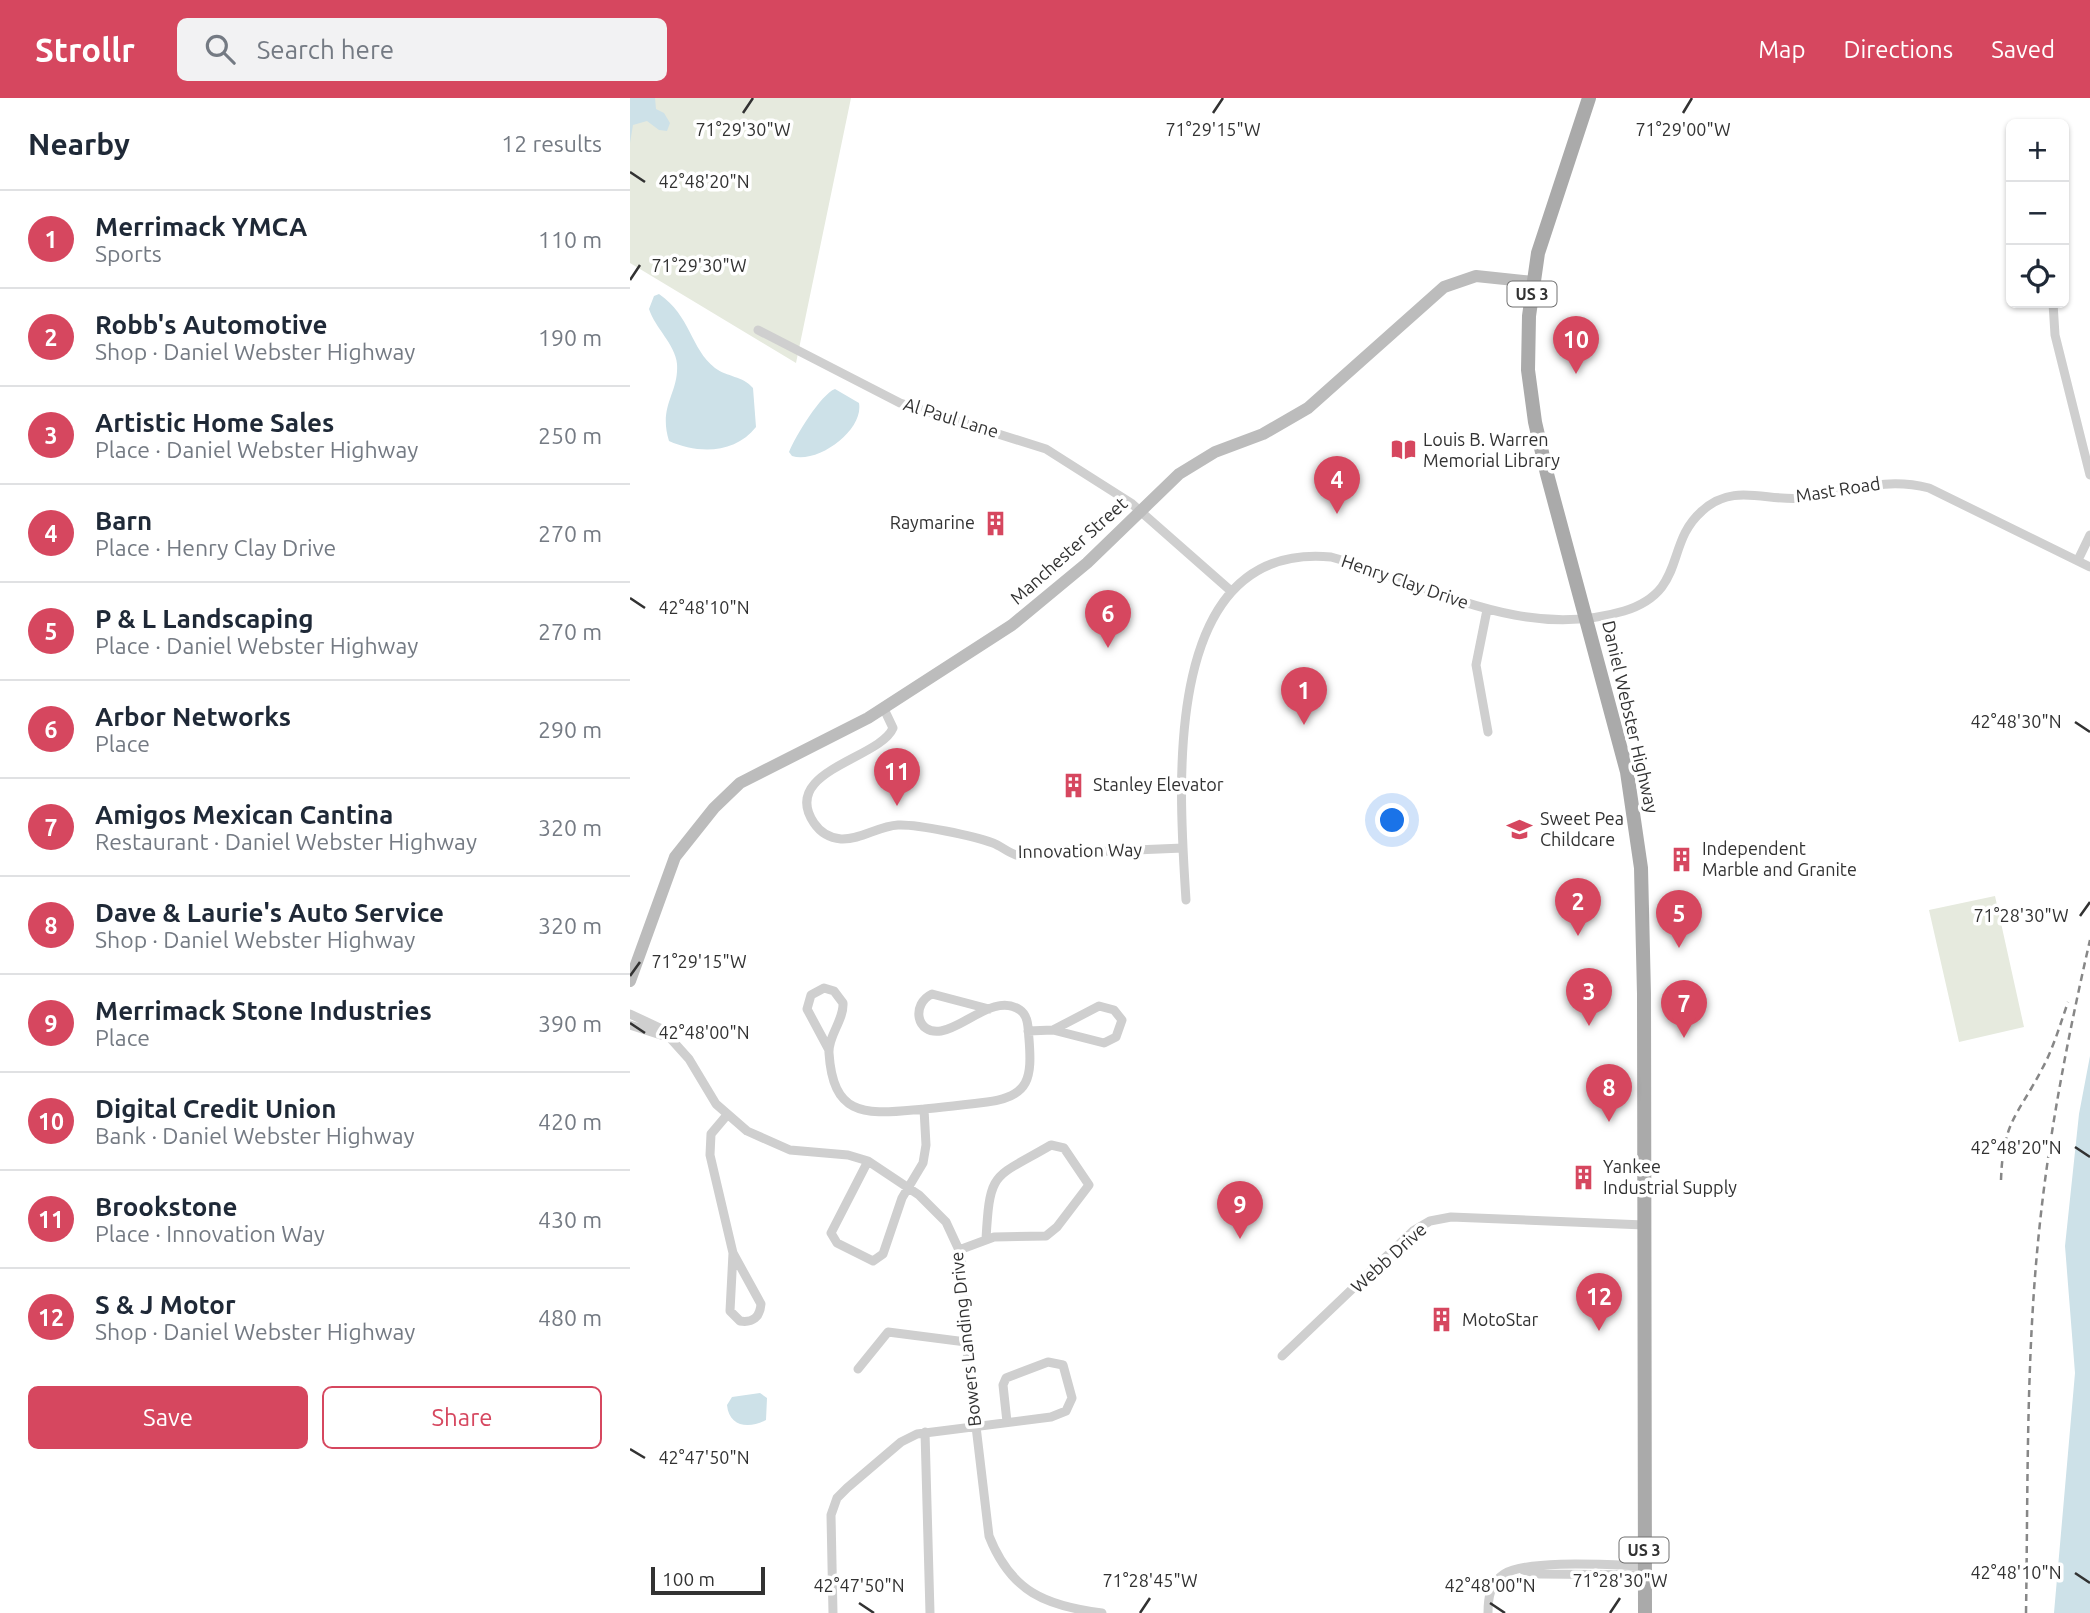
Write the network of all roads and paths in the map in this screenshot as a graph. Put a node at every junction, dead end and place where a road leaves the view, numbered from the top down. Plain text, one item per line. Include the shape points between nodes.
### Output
1 (1588, 98) edge
2 (1534, 282) junction
3 (2053, 308) edge
4 (758, 330) dead end
5 (2090, 475) edge
6 (1140, 510) junction
7 (2090, 535) edge
8 (2078, 560) junction
9 (2090, 567) edge
10 (1231, 591) junction
11 (1487, 610) junction
12 (1586, 618) junction
13 (884, 709) junction
14 (1488, 732) dead end
15 (1182, 848) junction
16 (1186, 900) dead end
17 (630, 981) edge
18 (989, 1009) junction
19 (630, 1014) edge
20 (630, 1025) edge
21 (1053, 1030) junction
22 (1028, 1031) junction
23 (667, 1037) junction
24 (829, 1050) junction
25 (923, 1109) junction
26 (727, 1115) junction
27 (868, 1161) junction
28 (909, 1187) junction
29 (1644, 1225) junction
30 (986, 1239) junction
31 (959, 1250) junction
32 (733, 1253) junction
33 (966, 1342) junction
34 (1282, 1356) dead end
35 (858, 1369) dead end
36 (1007, 1422) junction
37 (976, 1426) junction
38 (925, 1432) junction
39 (1645, 1570) junction
40 (833, 1613) edge
41 (930, 1613) edge
42 (1102, 1613) edge
43 (1488, 1613) edge
44 (1645, 1613) edge

1 - 2 main road, Daniel Webster Highway / US 3 via 1548,216
2 - 6 street, Manchester Street via 1476,276 1444,287 1308,408 1192,465
2 - 12 main road, Daniel Webster Highway / US 3 via 1527,332 1531,402
3 - 5 street via 2054,334
4 - 6 street, Al Paul Lane via 900,403 1046,449
6 - 10 street
6 - 13 street, Manchester Street via 1033,609
7 - 8 street
8 - 9 street, Mast Road
8 - 12 street, Mast Road via 1929,488 1904,482 1801,498 1743,493 1711,503 1694,519 1669,578 1655,595 1622,611
10 - 11 street, Henry Clay Drive via 1261,568 1313,556 1349,562
10 - 15 street, Henry Clay Drive via 1202,647 1184,715
11 - 12 street, Henry Clay Drive via 1545,621
11 - 14 street via 1476,665
12 - 29 main road, Daniel Webster Highway / US 3 via 1627,772 1641,868
13 - 15 street, Innovation Way via 892,728 886,739 824,774 813,786 809,811 826,835 844,839 908,826 986,841 1016,855
13 - 17 street, Manchester Street via 764,769 720,802 675,858
15 - 16 street, Henry Clay Drive
18 - 18 street via 940,1031 927,1029 918,1013 922,1001 932,994
18 - 22 street via 1022,1011
19 - 23 street, Bowers Landing Drive via 654,1024
20 - 23 street, Bowers Landing Drive
21 - 21 street via 1099,1006 1114,1010 1122,1020 1116,1037 1104,1043
21 - 22 street
22 - 25 street via 1030,1075 1016,1094 995,1101
23 - 26 street, Bowers Landing Drive via 685,1053
24 - 24 street via 806,1006 811,995 824,988 837,993 843,1006
24 - 25 street via 836,1088 851,1106 873,1113
25 - 28 street via 926,1151
26 - 27 street, Bowers Landing Drive via 780,1147
26 - 32 street via 711,1134 709,1146
27 - 28 street, Bowers Landing Drive
27 - 28 street via 832,1228 837,1243 868,1260 880,1258
28 - 31 street, Bowers Landing Drive via 941,1216
29 - 34 street, Webb Drive via 1466,1217 1430,1221 1413,1231
29 - 39 main road, Daniel Webster Highway / US 3
30 - 30 street via 1040,1237 1057,1227 1088,1185 1064,1148 1051,1145 996,1179 988,1197
30 - 31 street
31 - 33 street, Bowers Landing Drive
32 - 32 street via 761,1304 758,1316 750,1321 740,1321 730,1311
33 - 35 street via 888,1332
33 - 37 street, Bowers Landing Drive
36 - 36 street via 1066,1411 1072,1398 1063,1365 1048,1362 1006,1378
36 - 37 street
37 - 38 street
37 - 42 street, Bowers Landing Drive via 985,1523 1002,1564 1046,1601
38 - 40 street via 901,1442 837,1498 831,1515
38 - 41 street
39 - 43 street via 1542,1566 1511,1571 1497,1580
39 - 44 main road, Daniel Webster Highway / US 3

